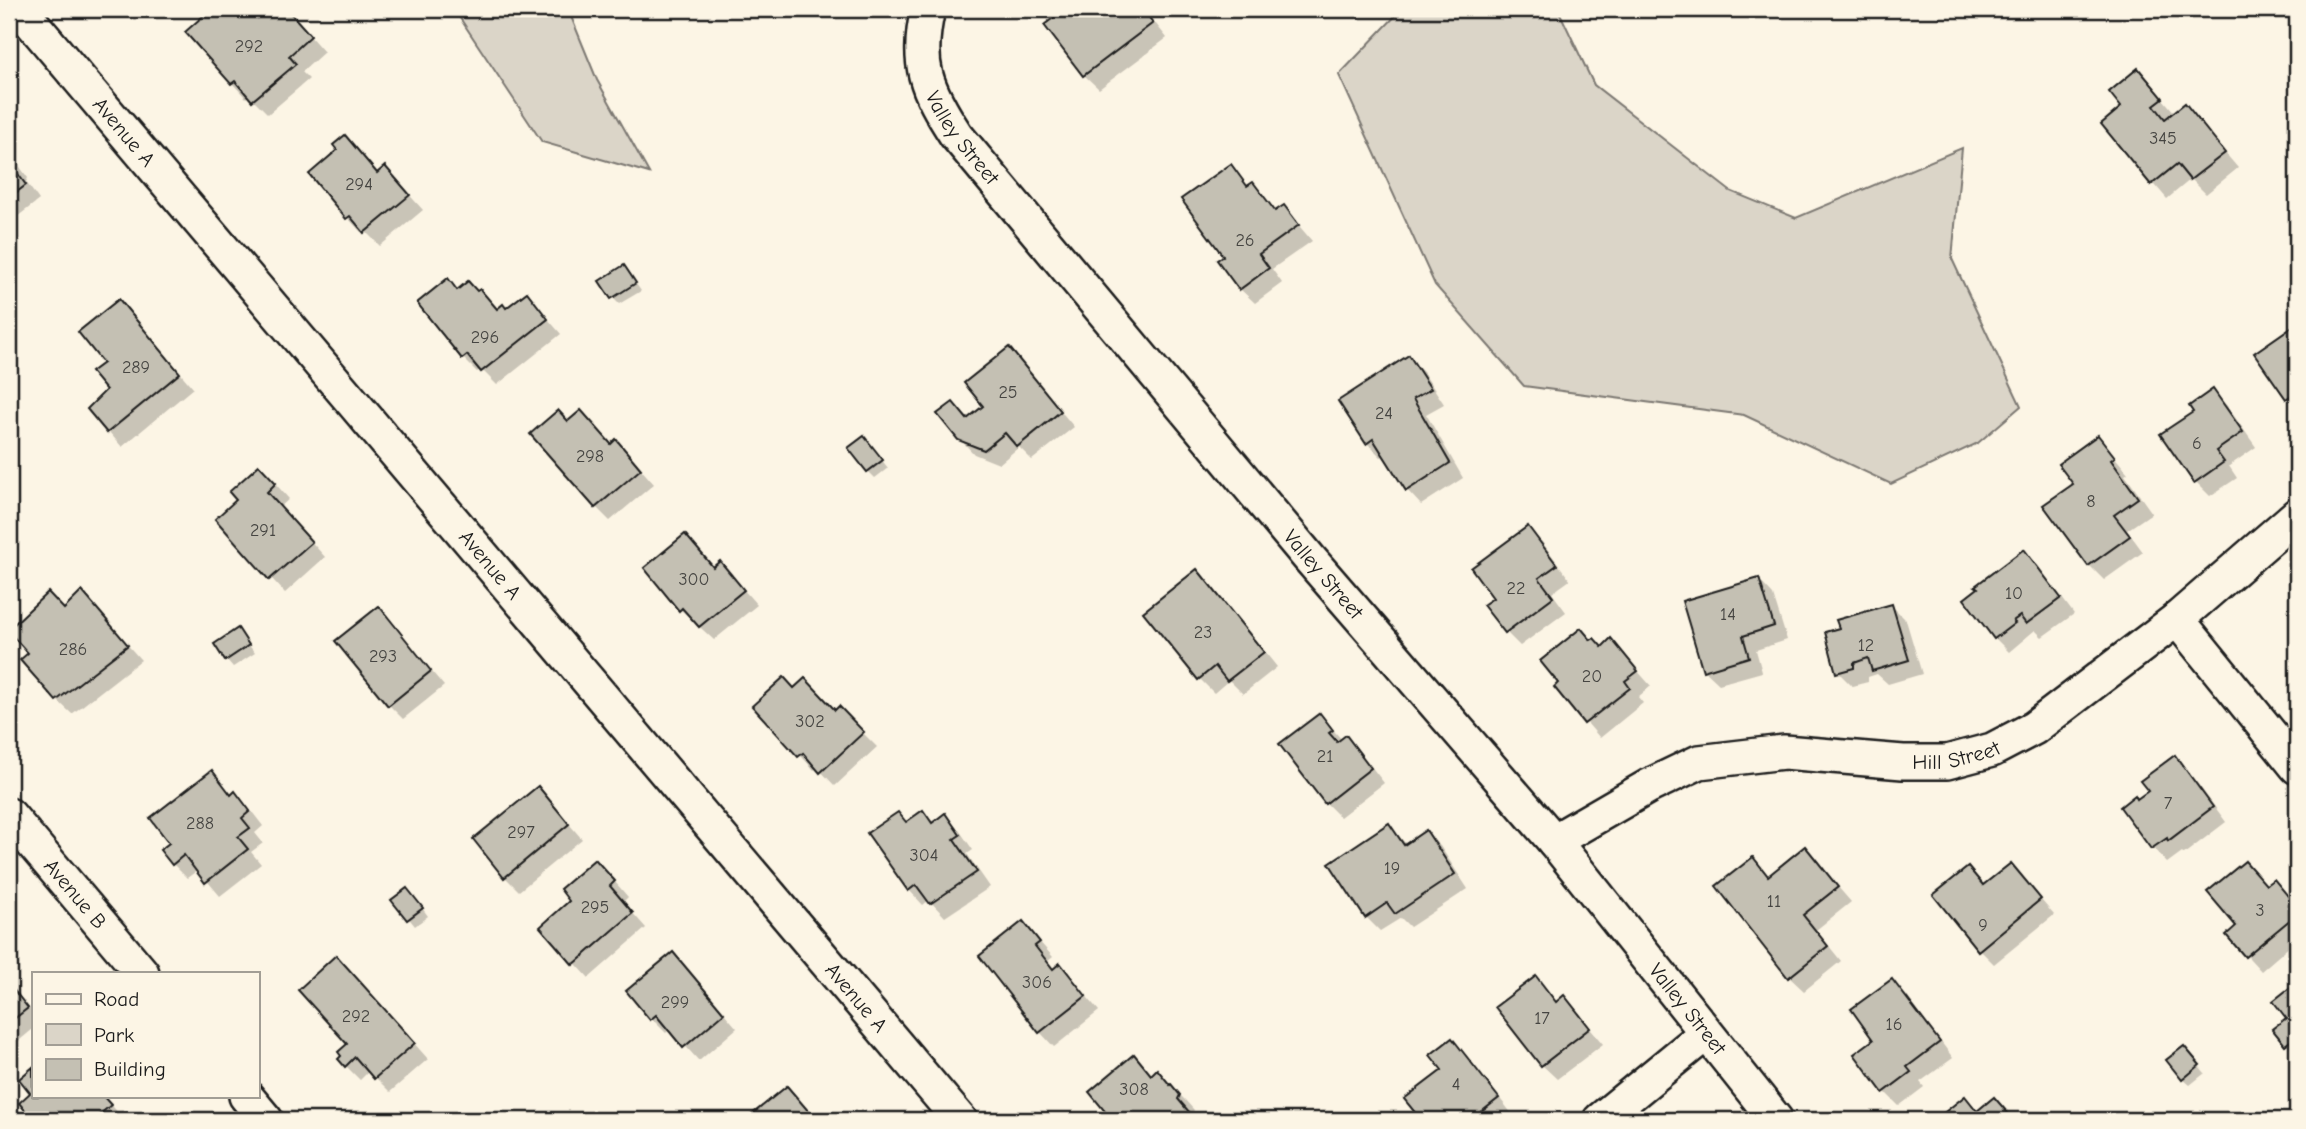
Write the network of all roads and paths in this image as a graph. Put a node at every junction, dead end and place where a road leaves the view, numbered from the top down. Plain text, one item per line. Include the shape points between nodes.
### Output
1 (20, 9) edge
2 (928, 9) edge
3 (2297, 515) edge
4 (2177, 619) junction
5 (2297, 767) edge
6 (9, 815) edge
7 (1554, 842) junction
8 (141, 972) edge
9 (1705, 1034) junction
10 (248, 1098) edge
11 (266, 1120) edge
12 (960, 1120) edge
13 (1600, 1120) edge
14 (1776, 1120) edge

1 - 12 street, Avenue A
2 - 7 street, Valley Street via 922,36 925,72 936,104 956,135 1310,559
3 - 4 street, Hill Street
4 - 5 street
4 - 7 street, Hill Street via 2034,728 1992,750 1947,762 1784,752 1699,762
6 - 8 street, Avenue B
7 - 9 street, Valley Street
9 - 13 street
9 - 14 street, Valley Street
10 - 11 street

